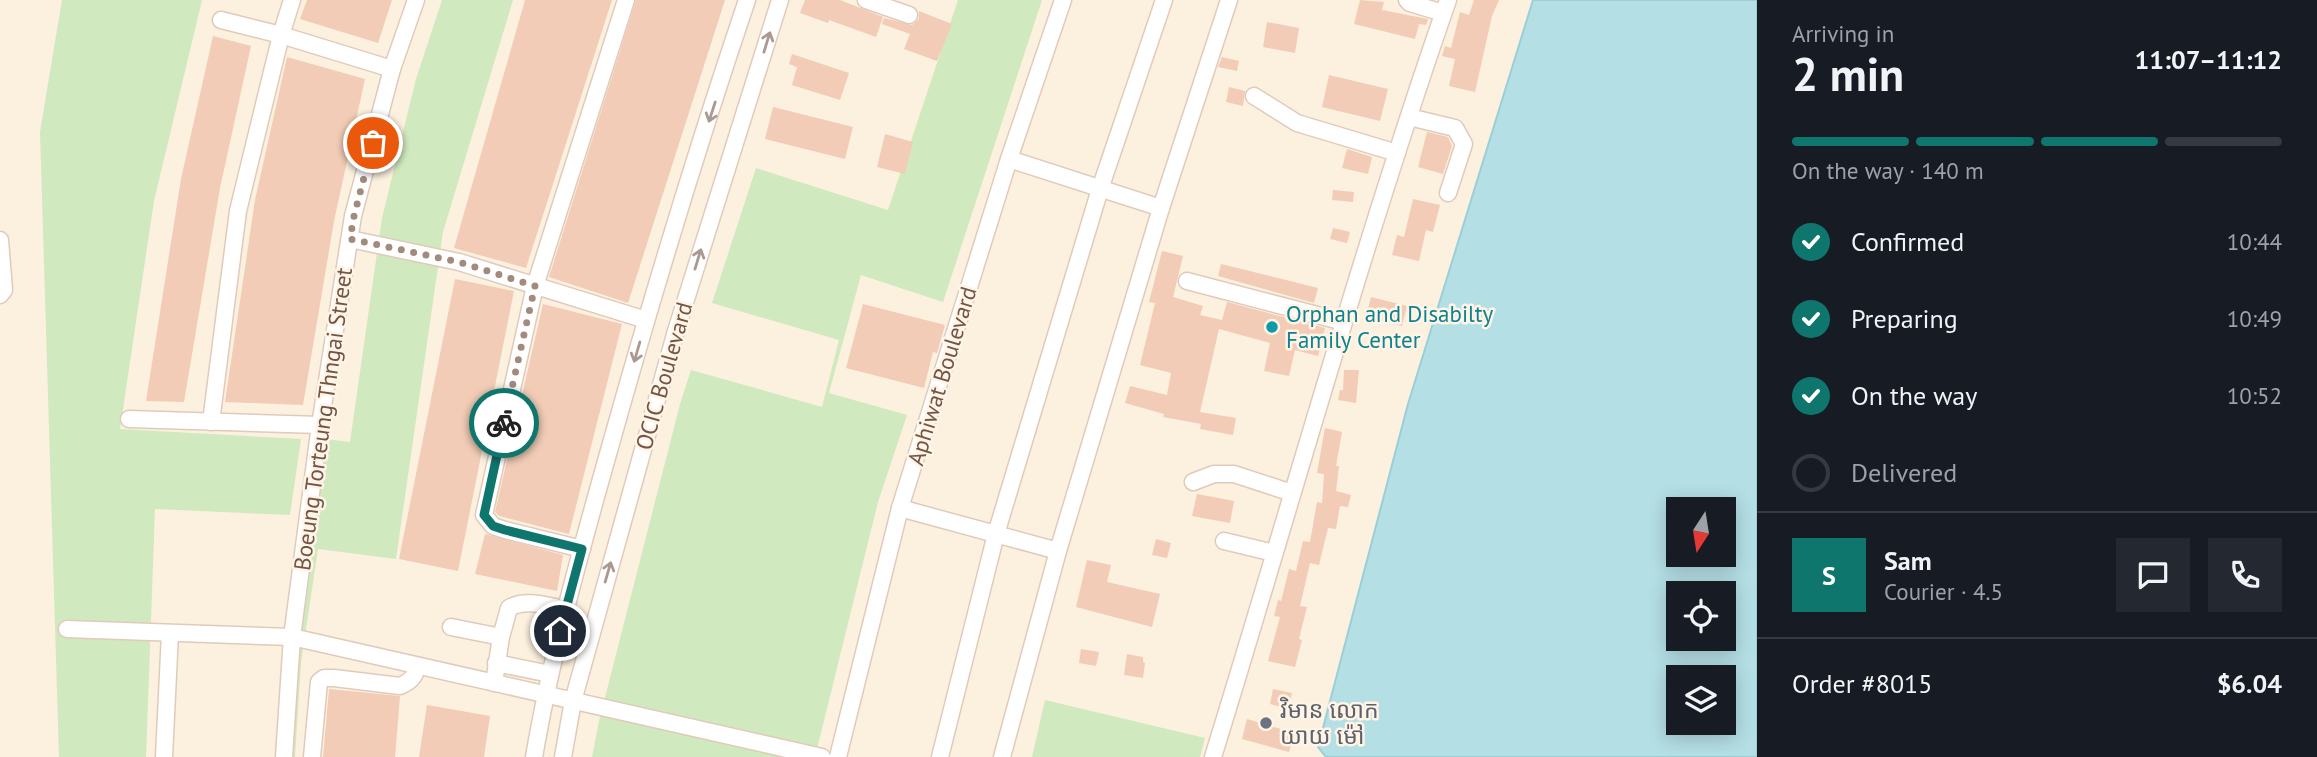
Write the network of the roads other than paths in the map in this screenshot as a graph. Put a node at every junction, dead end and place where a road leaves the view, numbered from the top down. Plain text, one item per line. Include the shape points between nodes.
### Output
1 (292, 0) edge
2 (416, 0) edge
3 (626, 0) edge
4 (780, 0) edge
5 (866, 0) edge
6 (1063, 0) edge
7 (1164, 0) edge
8 (1229, 0) edge
9 (1407, 0) edge
10 (743, 1) edge
11 (1446, 7) edge
12 (909, 15) dead end
13 (221, 20) dead end
14 (281, 36) junction
15 (392, 69) junction
16 (1254, 96) dead end
17 (1409, 117) junction
18 (1397, 153) junction
19 (1009, 159) junction
20 (1100, 189) junction
21 (1448, 193) dead end
22 (1161, 208) junction
23 (350, 239) junction
24 (0, 240) edge
25 (1187, 281) dead end
26 (535, 286) junction
27 (0, 295) edge
28 (646, 320) junction
29 (1345, 322) junction
30 (129, 419) dead end
31 (211, 422) junction
32 (320, 425) junction
33 (1193, 482) dead end
34 (1292, 493) junction
35 (900, 508) junction
36 (996, 534) junction
37 (1224, 541) dead end
38 (582, 549) junction
39 (1058, 551) junction
40 (1275, 553) junction
41 (565, 609) junction
42 (451, 627) dead end
43 (67, 629) dead end
44 (170, 633) junction
45 (292, 637) junction
46 (500, 637) junction
47 (496, 663) junction
48 (417, 666) junction
49 (550, 674) junction
50 (494, 683) junction
51 (545, 695) junction
52 (573, 701) junction
53 (164, 757) edge
54 (284, 757) edge
55 (313, 757) edge
56 (534, 757) edge
57 (563, 757) edge
58 (822, 757) edge
59 (838, 757) edge
60 (940, 757) edge
61 (1002, 757) edge
62 (1213, 757) edge

1 - 14 street
2 - 15 street, Boeung Torteung Thngai Street
3 - 26 street
52 -> 4 street, OCIC Boulevard via 676,331
5 - 12 street
6 - 19 street, Aphiwat Boulevard
7 - 20 street
8 - 22 street
9 - 11 street
10 -> 28 street, OCIC Boulevard
11 - 17 street
13 - 14 street
14 - 15 street
14 - 31 street via 238,211
15 - 23 street, Boeung Torteung Thngai Street
16 - 18 street via 1297,123
17 - 18 street
17 - 21 street via 1455,128 1459,134 1464,144
18 - 29 street
19 - 20 street
19 - 35 street, Aphiwat Boulevard
20 - 22 street
20 - 36 street
22 - 39 street
23 - 26 street via 459,262
23 - 32 street, Boeung Torteung Thngai Street
24 - 27 street via 4,290
25 - 29 street
26 - 28 street
26 - 38 street via 484,515 493,526
28 -> 38 street, OCIC Boulevard
29 - 34 street
30 - 31 street
31 - 32 street
32 - 45 street, Boeung Torteung Thngai Street
33 - 34 street via 1214,474 1234,474
34 - 40 street
35 - 36 street
35 - 59 street, Aphiwat Boulevard
36 - 39 street
36 - 60 street
37 - 40 street
38 - 41 street, OCIC Boulevard
39 - 61 street
40 - 62 street
41 - 46 street via 516,603 509,608
41 - 49 street, OCIC Boulevard
42 - 46 street
43 - 44 street
44 - 45 street
44 - 53 street
45 - 48 street
45 - 54 street, Boeung Torteung Thngai Street
46 - 47 street
47 - 49 street
47 - 50 street
48 - 50 street
48 - 55 street via 410,682 400,685 334,678 318,682
49 - 51 street, OCIC Boulevard
50 - 51 street
51 - 52 street
51 - 56 street, OCIC Boulevard
52 - 57 street, OCIC Boulevard
52 - 58 street

